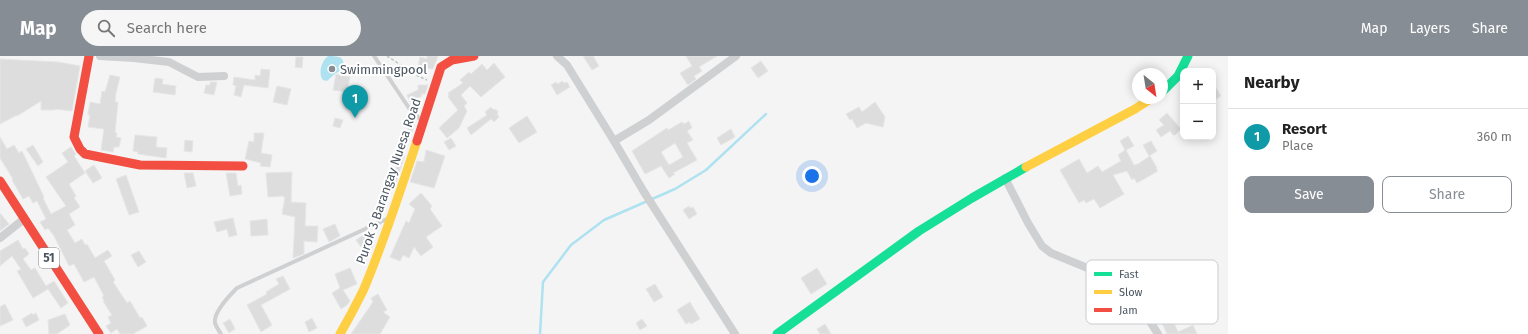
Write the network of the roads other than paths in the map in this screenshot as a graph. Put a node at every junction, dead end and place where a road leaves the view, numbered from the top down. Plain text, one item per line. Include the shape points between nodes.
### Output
1 (89, 56) edge
2 (100, 56) edge
3 (374, 56) edge
4 (474, 56) edge
5 (557, 56) edge
6 (736, 56) edge
7 (1188, 56) edge
8 (444, 60) edge
9 (224, 76) dead end
10 (1168, 88) edge
11 (1143, 104) edge
12 (423, 122) junction
13 (614, 141) junction
14 (243, 166) dead end
15 (1005, 178) junction
16 (0, 182) edge
17 (391, 217) junction
18 (24, 219) junction
19 (0, 238) edge
20 (1086, 268) edge
21 (1152, 324) edge
22 (99, 334) edge
23 (221, 334) edge
24 (340, 334) edge
25 (735, 334) edge
26 (777, 334) edge
27 (1158, 334) edge

1 - 14 main road via 74,137 85,154 140,165
2 - 9 street via 169,62 198,77
3 - 12 lane via 409,108
4 - 8 main road, Purok 3 Barangay Nuesa Road
5 - 13 street via 567,65
6 - 13 street via 649,120
7 - 10 main road
8 - 12 main road, Purok 3 Barangay Nuesa Road
11 - 15 main road
12 - 17 main road, Purok 3 Barangay Nuesa Road
13 - 25 street
15 - 20 street via 1042,246 1051,253
15 - 26 main road via 918,232
16 - 18 main road, 51
17 - 23 lane via 237,288 228,296 215,317
17 - 24 main road, Purok 3 Barangay Nuesa Road via 362,292
18 - 19 street
18 - 22 main road, 51
21 - 27 street

